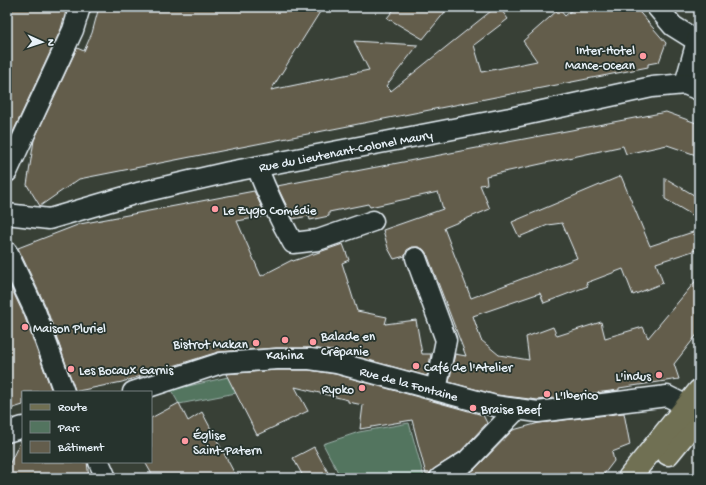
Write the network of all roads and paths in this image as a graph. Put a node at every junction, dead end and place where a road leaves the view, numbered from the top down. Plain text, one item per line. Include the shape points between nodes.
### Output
1 (80, 7) edge
2 (656, 7) edge
3 (698, 41) edge
4 (692, 87) edge
5 (257, 167) junction
6 (7, 172) edge
7 (7, 214) edge
8 (373, 221) dead end
9 (7, 252) edge
10 (416, 258) dead end
11 (436, 390) junction
12 (64, 391) edge
13 (136, 391) edge
14 (696, 407) edge
15 (517, 409) junction
16 (99, 463) edge
17 (106, 478) edge
18 (440, 478) edge
19 (629, 478) edge
20 (648, 478) edge

1 - 6 street
2 - 3 street via 673,26
3 - 4 street
4 - 5 street, Rue du Lieutenant-Colonel Maury via 652,87 510,118
5 - 7 street, Rue du Lieutenant-Colonel Maury via 138,193 48,219
5 - 8 street via 265,189 293,243 318,240
9 - 12 street via 35,312
10 - 11 street via 446,340
11 - 13 street, Rue de la Fontaine via 337,363 310,359 277,359 221,364
11 - 15 street, Rue de la Fontaine via 494,406
14 - 15 street, Rue de la Fontaine via 667,396 538,412
14 - 19 main road
14 - 20 main road
15 - 18 street via 467,461
16 - 17 street

